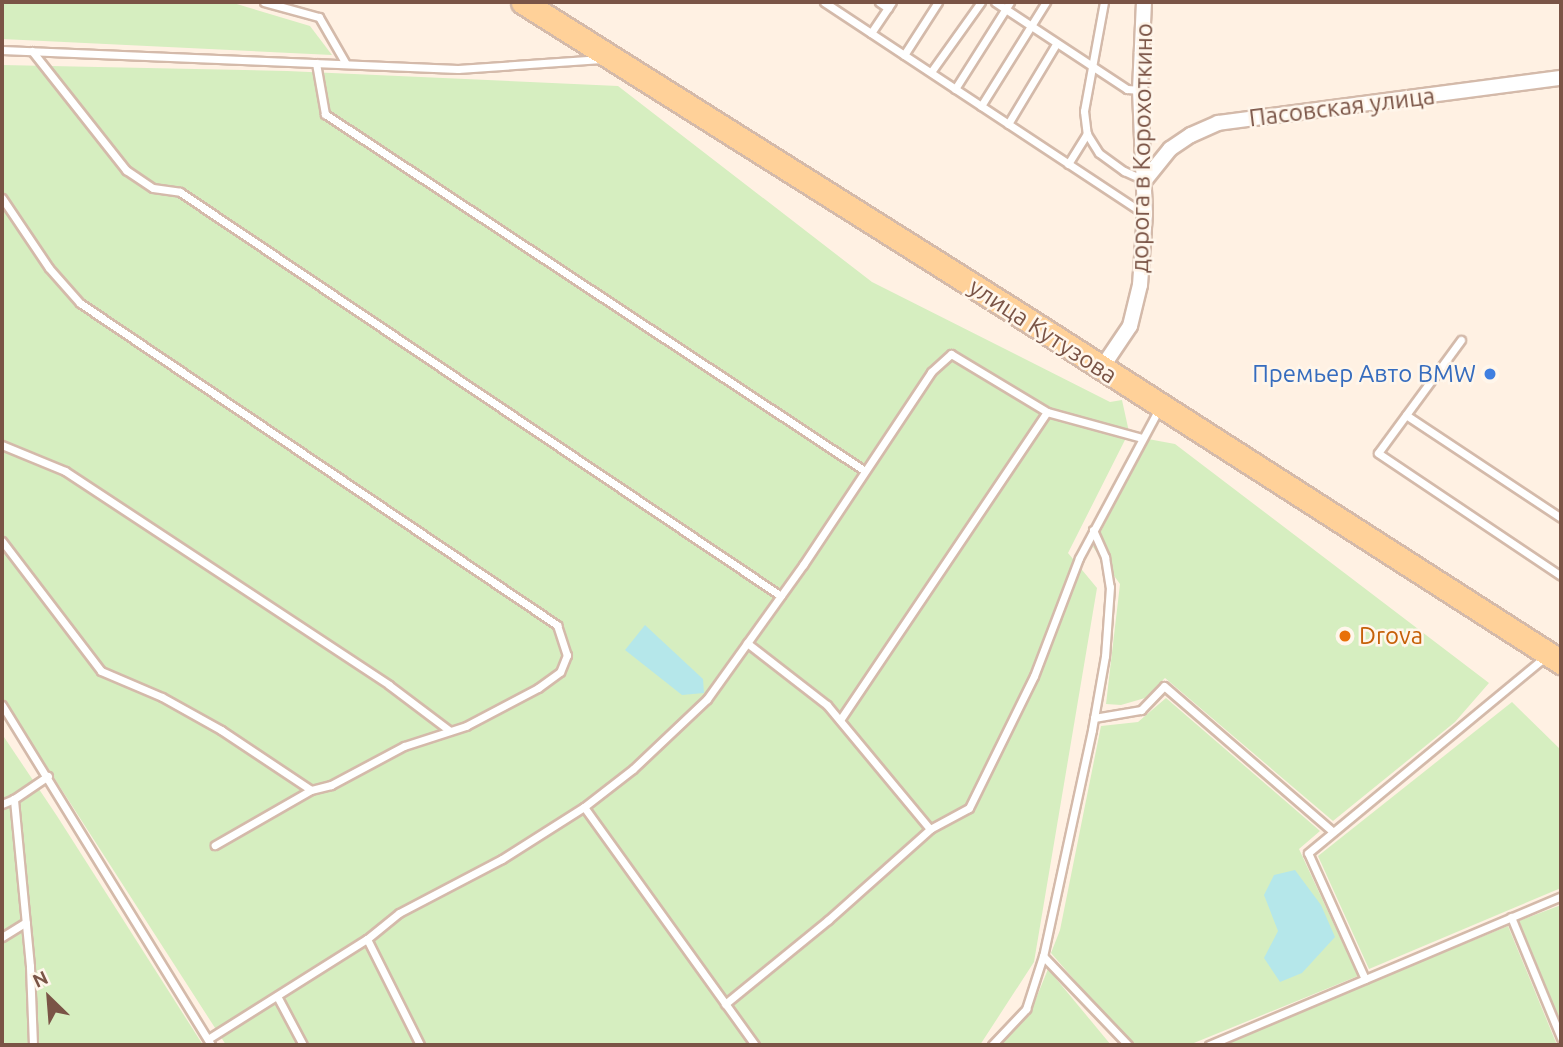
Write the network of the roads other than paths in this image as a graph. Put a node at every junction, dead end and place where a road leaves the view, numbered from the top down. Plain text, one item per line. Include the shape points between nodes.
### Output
1 (264, 2) edge
2 (523, 2) edge
3 (824, 2) edge
4 (879, 2) edge
5 (938, 2) edge
6 (981, 2) edge
7 (995, 2) edge
8 (1046, 2) edge
9 (1104, 2) edge
10 (1144, 2) edge
11 (890, 5) edge
12 (1008, 5) edge
13 (1031, 24) junction
14 (871, 33) junction
15 (1056, 44) junction
16 (2, 50) edge
17 (32, 51) junction
18 (904, 55) junction
19 (611, 58) junction
20 (316, 63) junction
21 (346, 64) junction
22 (1093, 67) junction
23 (931, 72) junction
24 (1561, 78) edge
25 (956, 89) junction
26 (1140, 90) junction
27 (981, 106) junction
28 (1008, 124) junction
29 (1087, 134) junction
30 (1068, 164) junction
31 (1145, 180) junction
32 (2, 198) edge
33 (1145, 214) junction
34 (1461, 340) dead end
35 (1101, 369) junction
36 (1161, 406) junction
37 (1047, 412) junction
38 (1406, 415) junction
39 (1142, 439) junction
40 (2, 445) edge
41 (865, 471) junction
42 (1561, 518) edge
43 (1093, 530) junction
44 (2, 541) edge
45 (1561, 576) edge
46 (781, 596) junction
47 (747, 643) junction
48 (1555, 658) edge
49 (2, 705) edge
50 (1094, 718) junction
51 (840, 720) junction
52 (450, 731) junction
53 (48, 776) junction
54 (311, 790) junction
55 (14, 799) junction
56 (2, 804) edge
57 (584, 807) junction
58 (930, 829) junction
59 (1333, 832) junction
60 (215, 845) dead end
61 (1561, 896) edge
62 (1511, 918) junction
63 (26, 922) junction
64 (2, 937) edge
65 (367, 939) junction
66 (1043, 956) junction
67 (1364, 979) junction
68 (277, 996) junction
69 (726, 1004) junction
70 (1561, 1038) edge
71 (209, 1042) edge
72 (33, 1045) edge
73 (303, 1045) edge
74 (420, 1045) edge
75 (755, 1045) edge
76 (992, 1045) edge
77 (1128, 1045) edge
78 (1209, 1045) edge

1 - 21 lane via 319,17
2 - 19 main road, улица Кутузова
3 - 14 lane
4 - 11 lane
5 - 18 lane
6 - 23 lane
7 - 12 lane
8 - 13 lane
9 - 22 lane
10 - 26 street, дорога в Корохоткино
11 - 14 lane
12 - 13 lane
12 - 25 lane
13 - 15 lane
13 - 27 lane
14 - 18 lane
15 - 22 lane
15 - 28 lane
16 - 17 lane
17 - 20 lane
17 - 46 lane via 126,170 153,188 180,192
18 - 23 lane
19 - 21 lane via 458,69
19 - 35 main road, улица Кутузова
20 - 21 lane
20 - 41 lane via 325,114
22 - 26 lane via 1127,89
22 - 29 lane via 1084,111
23 - 25 lane
24 - 31 street, Пасовская улица via 1218,123 1170,149
25 - 27 lane
26 - 31 street, дорога в Корохоткино
27 - 28 lane
28 - 30 lane
29 - 30 lane
29 - 31 lane via 1099,153 1124,172
30 - 33 lane
31 - 33 street, дорога в Корохоткино
32 - 52 lane via 49,268 80,303 557,625 566,655 560,672 538,688
33 - 35 street, дорога в Корохоткино via 1140,285 1130,326
34 - 38 lane
35 - 36 main road, улица Кутузова
36 - 39 lane
36 - 48 main road, улица Кутузова
37 - 39 lane
37 - 41 lane via 951,354 931,372
37 - 51 lane
38 - 42 lane
38 - 45 lane via 1378,453
39 - 43 lane
40 - 52 lane via 65,471 389,685
41 - 46 lane
43 - 50 lane via 1105,557 1110,587
43 - 58 lane via 1034,676 969,808
44 - 54 lane via 101,671 162,697 221,730
46 - 47 lane
47 - 51 lane
47 - 57 lane via 707,699 633,769
48 - 59 lane
49 - 53 lane
50 - 59 lane via 1140,710 1164,686
50 - 66 lane
51 - 58 lane
52 - 54 lane via 404,746 331,785
53 - 55 lane
53 - 71 lane
54 - 60 lane
55 - 56 lane
55 - 63 lane
57 - 65 lane via 502,859 399,913
57 - 69 lane
58 - 69 lane
59 - 67 lane via 1308,853
61 - 62 lane
62 - 67 lane
62 - 70 lane
63 - 64 lane
63 - 72 lane
65 - 68 lane
65 - 74 lane
66 - 76 lane via 1026,1009
66 - 77 lane
67 - 78 lane
68 - 71 lane
68 - 73 lane
69 - 75 lane

